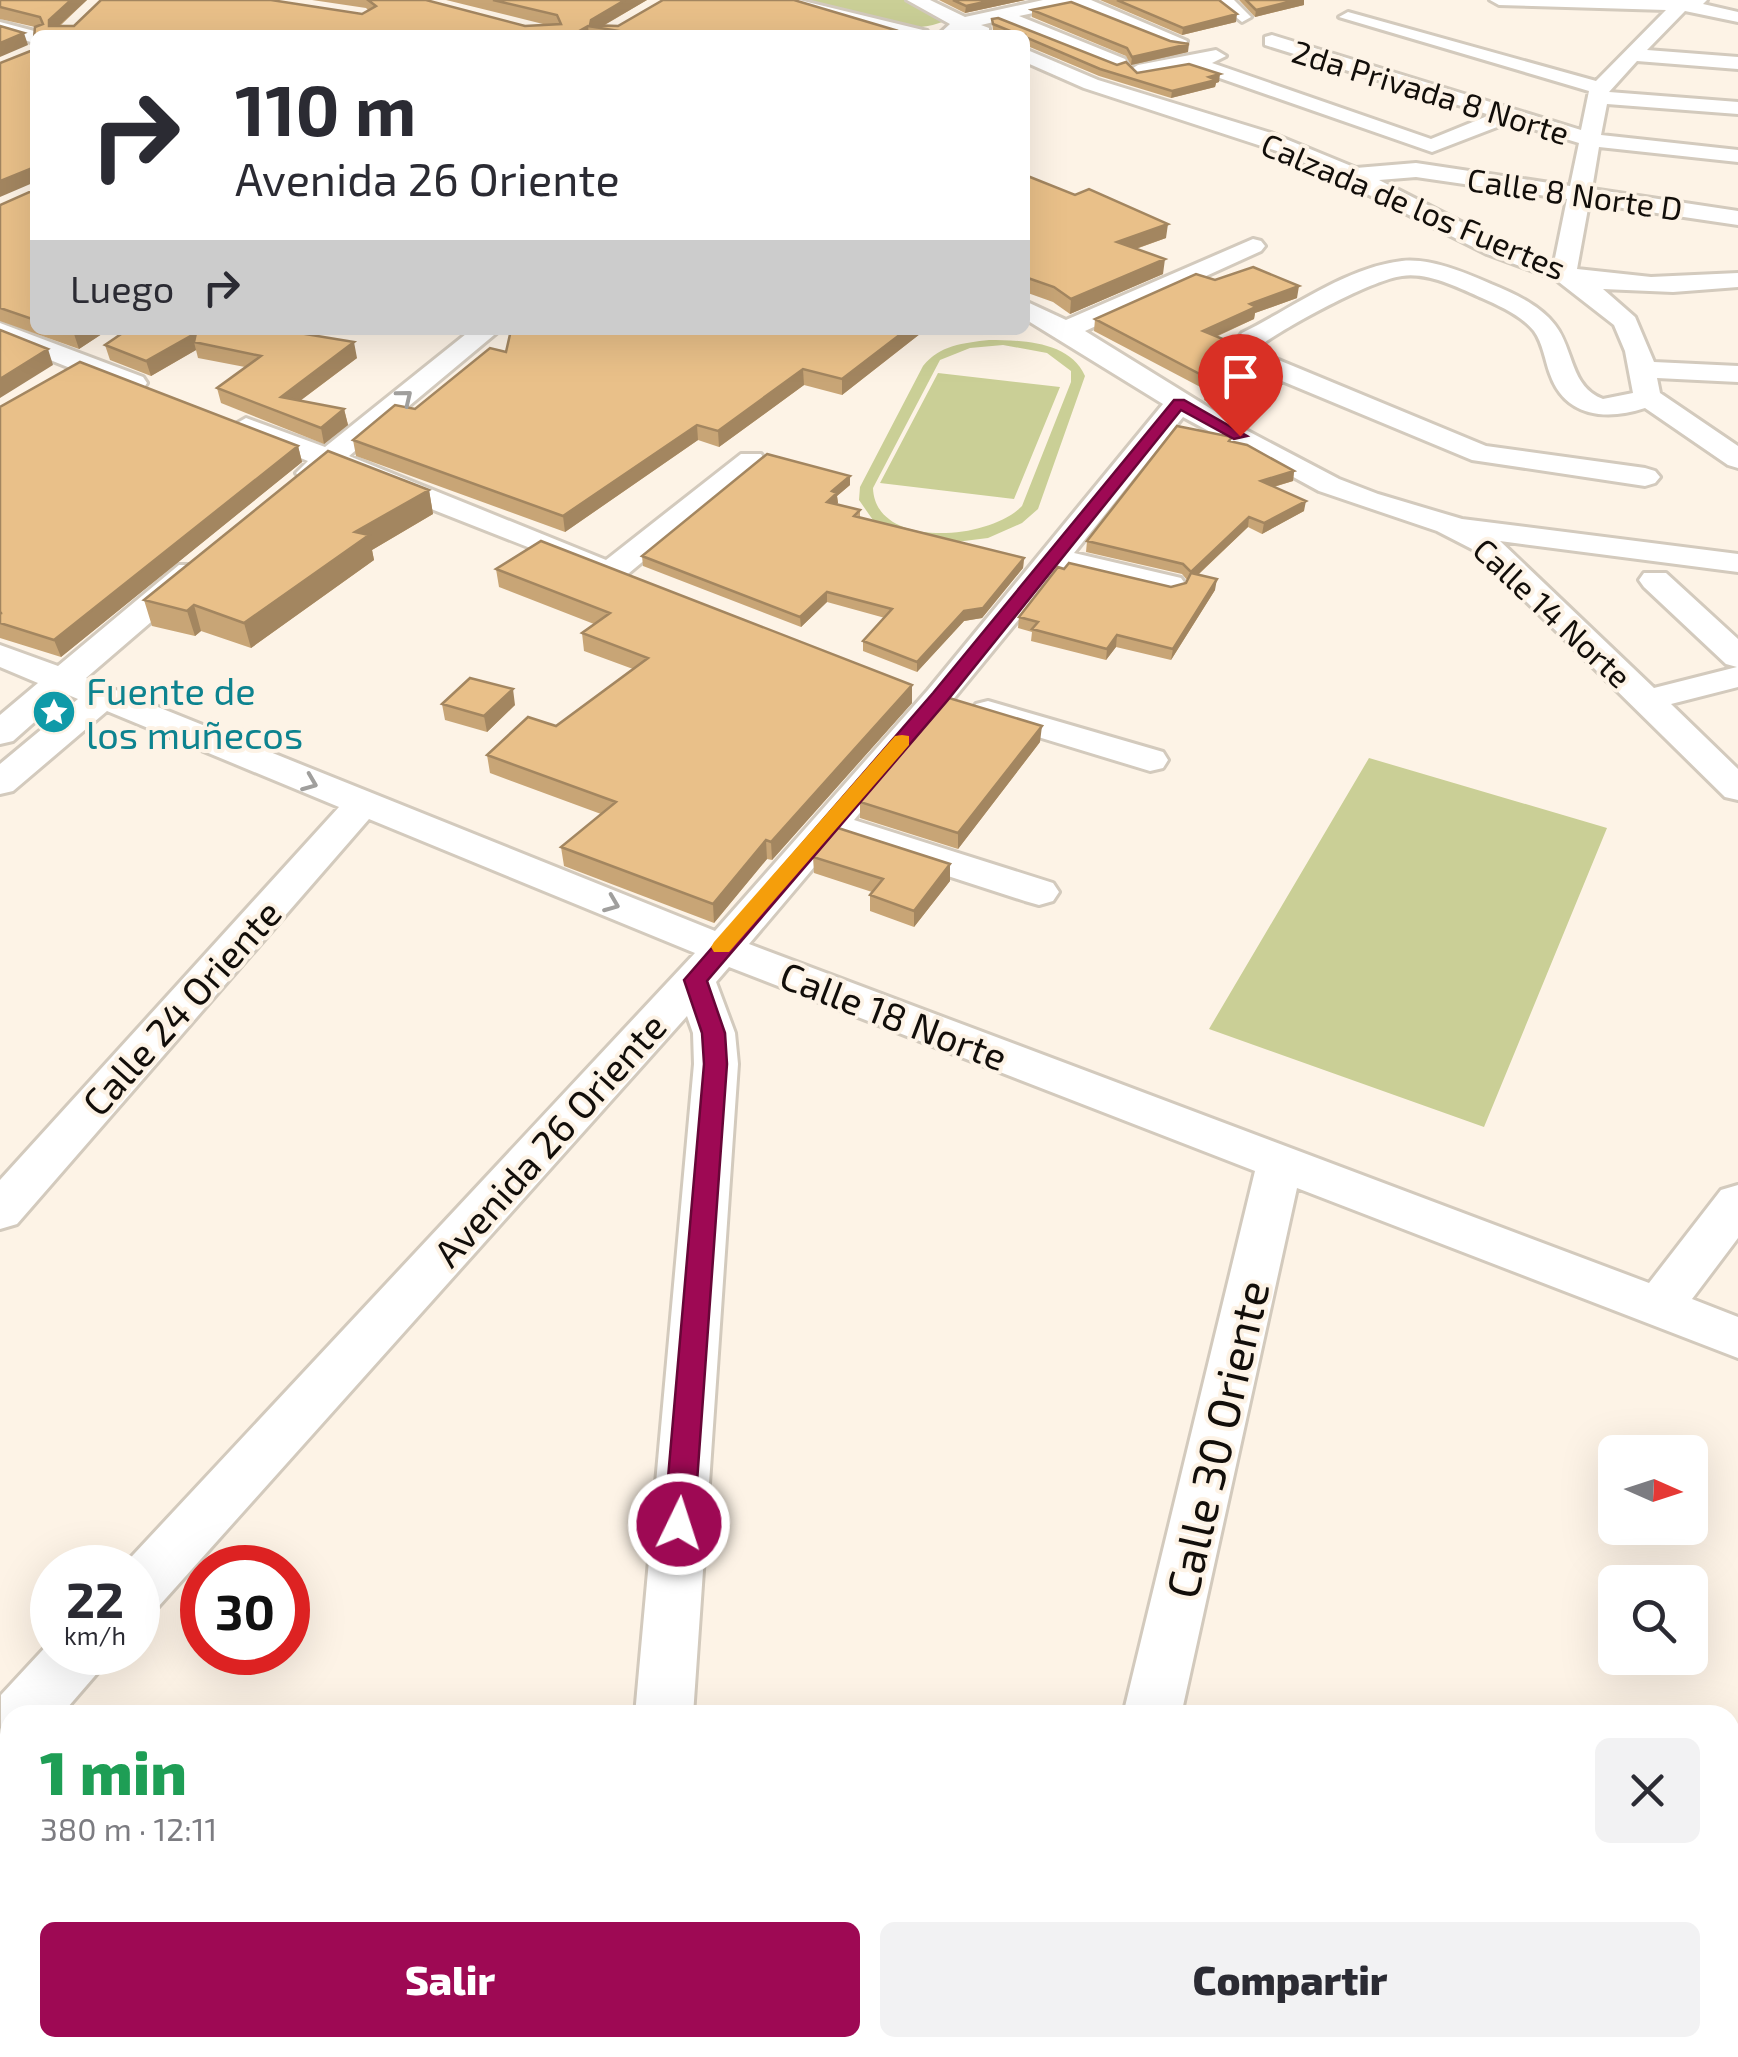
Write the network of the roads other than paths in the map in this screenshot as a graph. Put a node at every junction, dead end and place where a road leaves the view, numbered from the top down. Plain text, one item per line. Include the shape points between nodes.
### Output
1 (777, 0) edge
2 (916, 0) edge
3 (1071, 0) edge
4 (1224, 0) edge
5 (1499, 0) edge
6 (1593, 1) edge
7 (1690, 4) edge
8 (1378, 8) dead end
9 (998, 14) junction
10 (1242, 17) dead end
11 (1738, 17) edge
12 (1330, 22) junction
13 (964, 23) junction
14 (0, 28) edge
15 (900, 30) edge
16 (954, 30) edge
17 (977, 30) edge
18 (1738, 31) edge
19 (30, 36) edge
20 (1178, 41) edge
21 (1261, 46) junction
22 (1632, 55) junction
23 (1030, 60) edge
24 (1189, 61) junction
25 (1738, 63) edge
26 (1138, 72) junction
27 (1176, 84) edge
28 (1598, 92) junction
29 (1206, 98) edge
30 (1738, 108) edge
31 (1506, 116) junction
32 (1294, 128) dead end
33 (1591, 140) junction
34 (1738, 156) edge
35 (1353, 175) junction
36 (1579, 194) junction
37 (1738, 218) edge
38 (1253, 246) dead end
39 (1564, 274) junction
40 (1738, 280) edge
41 (1030, 311) edge
42 (1067, 329) junction
43 (0, 331) edge
44 (481, 335) edge
45 (108, 346) edge
46 (82, 363) junction
47 (1738, 374) edge
48 (1645, 383) junction
49 (49, 384) edge
50 (152, 390) edge
51 (1179, 403) junction
52 (223, 418) edge
53 (329, 458) junction
54 (1738, 459) edge
55 (751, 460) dead end
56 (1644, 477) dead end
57 (284, 495) edge
58 (1460, 526) junction
59 (209, 557) edge
60 (1052, 557) junction
61 (1738, 563) edge
62 (612, 571) junction
63 (1655, 580) dead end
64 (1170, 584) edge
65 (648, 585) edge
66 (0, 656) edge
67 (1738, 657) edge
68 (1738, 677) edge
69 (59, 680) junction
70 (904, 683) edge
71 (940, 697) junction
72 (101, 698) junction
73 (1646, 700) junction
74 (0, 733) edge
75 (1150, 760) dead end
76 (0, 783) edge
77 (1738, 790) edge
78 (362, 804) junction
79 (830, 825) junction
80 (1039, 892) dead end
81 (708, 964) junction
82 (1280, 1162) junction
83 (1738, 1203) edge
84 (0, 1211) edge
85 (1659, 1306) junction
86 (1738, 1338) edge
87 (160, 1565) edge
88 (59, 1675) edge
89 (31, 1705) edge
90 (665, 1705) edge
91 (1154, 1705) edge

1 - 15 street
2 - 13 street
3 - 9 street
3 - 20 street
4 - 10 street
5 - 6 street
6 - 7 street
7 - 11 street
7 - 18 street
7 - 22 street
8 - 12 street
9 - 13 street
9 - 26 street
12 - 21 street
12 - 28 street
13 - 16 street
13 - 17 street
14 - 19 street
21 - 24 street
21 - 31 street, 2da Privada 8 Norte
22 - 25 street
22 - 28 street
23 - 35 street, Calzada de los Fuertes
24 - 26 street
24 - 31 street via 1432,146
26 - 27 street
28 - 30 street
28 - 33 street
29 - 32 street
31 - 33 street, 2da Privada 8 Norte
33 - 34 street, 2da Privada 8 Norte
33 - 36 street
35 - 36 street, Calle 8 Norte D via 1416,170
35 - 39 street, Calzada de los Fuertes
36 - 37 street, Calle 8 Norte D
36 - 39 street
38 - 42 street
39 - 40 street, Calzada de los Fuertes via 1660,285
39 - 48 street via 1632,327
41 - 42 street, Calle 14 Norte
42 - 51 street, Calle 14 Norte
43 - 46 street
53 -> 44 street
45 - 46 street
46 - 49 street
46 - 50 street
47 - 48 street
48 - 54 street
48 - 56 street via 1630,406 1584,403 1571,393 1536,318 1425,269 1391,270 1245,346 1260,362 1457,446
51 - 58 street, Calle 14 Norte via 1331,486
51 - 60 street, Avenida 26 Oriente
52 - 53 street
53 - 57 street
53 - 62 street
55 - 62 street
58 - 61 street
58 - 73 street, Calle 14 Norte via 1486,543
59 - 69 street
60 - 64 street
60 - 71 street, Avenida 26 Oriente
62 - 65 street
63 - 67 street
66 - 69 street, Calle 18 Norte
68 - 73 street
69 - 72 street, Calle 18 Norte
69 - 74 street
70 - 71 street
71 - 75 street
71 - 79 street, Avenida 26 Oriente
72 - 76 street
72 -> 78 street, Calle 18 Norte
73 - 77 street, Calle 14 Norte
78 -> 81 street, Calle 18 Norte
78 - 84 street, Calle 24 Oriente
79 - 80 street
79 - 81 street, Avenida 26 Oriente
81 - 82 street, Calle 18 Norte
81 - 87 street, Avenida 26 Oriente
81 - 90 street via 716,1064
82 - 85 street, Calle 18 Norte
82 - 91 street, Calle 30 Oriente
83 - 85 street
85 - 86 street, Calle 18 Norte
88 - 89 street

